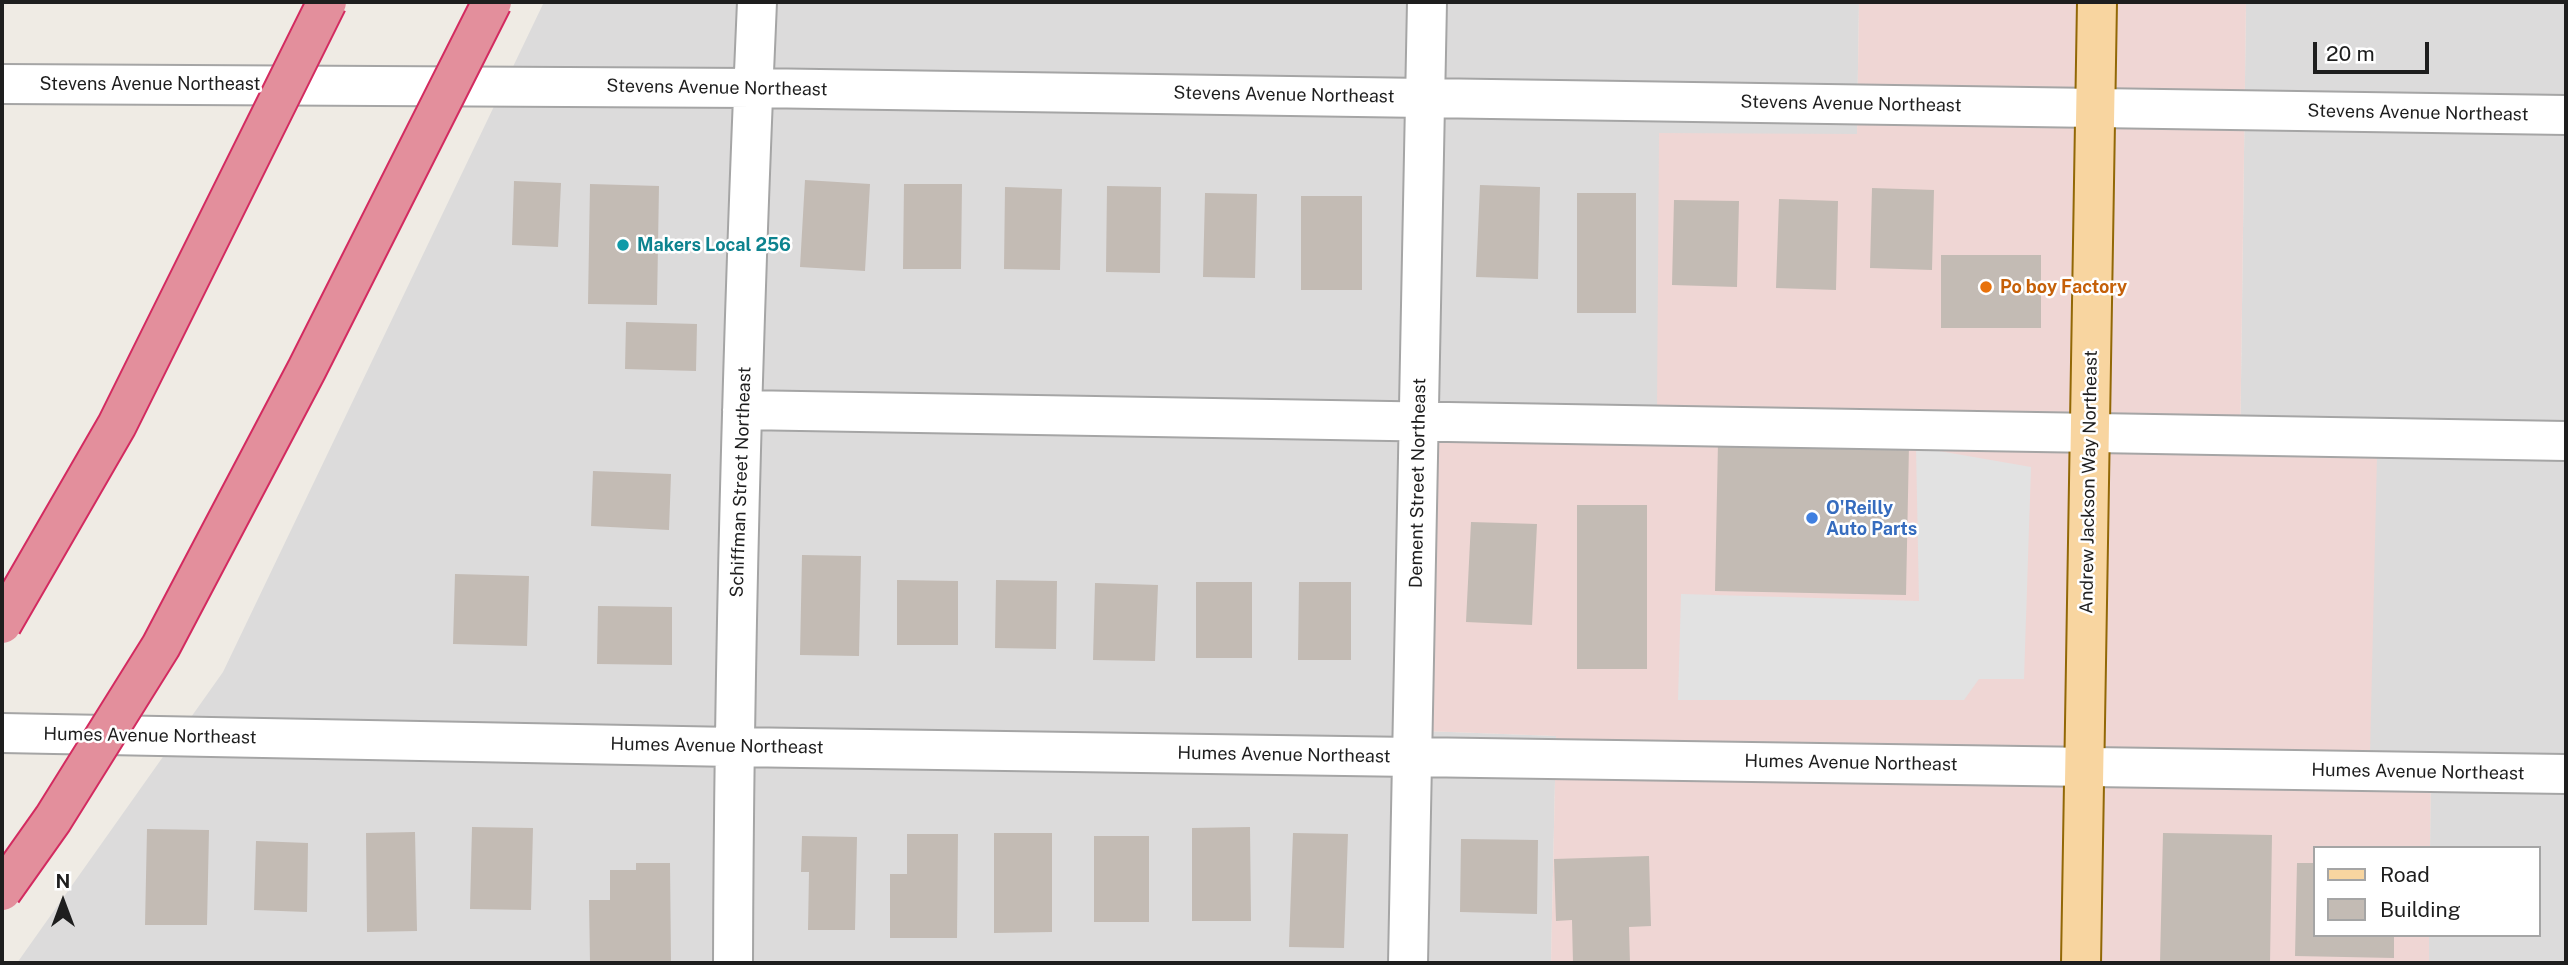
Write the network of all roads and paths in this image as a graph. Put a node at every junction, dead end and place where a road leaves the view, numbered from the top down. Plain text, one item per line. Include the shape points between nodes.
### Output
1 (327, 2) edge
2 (492, 2) edge
3 (757, 2) edge
4 (1427, 2) edge
5 (2097, 2) edge
6 (2, 83) edge
7 (753, 88) junction
8 (1425, 97) junction
9 (2095, 107) junction
10 (2566, 115) edge
11 (742, 410) junction
12 (1419, 422) junction
13 (2090, 435) junction
14 (2566, 441) edge
15 (2, 624) edge
16 (2, 733) edge
17 (734, 747) junction
18 (1412, 757) junction
19 (2084, 767) junction
20 (2566, 774) edge
21 (2, 891) edge
22 (733, 963) edge
23 (1408, 963) edge
24 (2081, 963) edge

1 - 15 highway, bridge via 117,425
2 - 21 highway, bridge via 161,646 53,819
3 - 7 street, Schiffman Street Northeast
4 - 8 street, Dement Street Northeast
5 - 9 main road, Andrew Jackson Way Northeast
6 - 7 street, Stevens Avenue Northeast
7 - 8 street, Stevens Avenue Northeast
7 - 11 street, Schiffman Street Northeast
8 - 9 street, Stevens Avenue Northeast
8 - 12 street, Dement Street Northeast
9 - 10 street, Stevens Avenue Northeast
9 - 13 main road, Andrew Jackson Way Northeast
11 - 12 street
11 - 17 street, Schiffman Street Northeast
12 - 13 street
12 - 18 street, Dement Street Northeast
13 - 14 street
13 - 19 main road, Andrew Jackson Way Northeast
16 - 17 street, Humes Avenue Northeast
17 - 18 street, Humes Avenue Northeast
17 - 22 street, Schiffman Street Northeast
18 - 19 street, Humes Avenue Northeast
18 - 23 street, Dement Street Northeast
19 - 20 street, Humes Avenue Northeast
19 - 24 main road, Andrew Jackson Way Northeast

